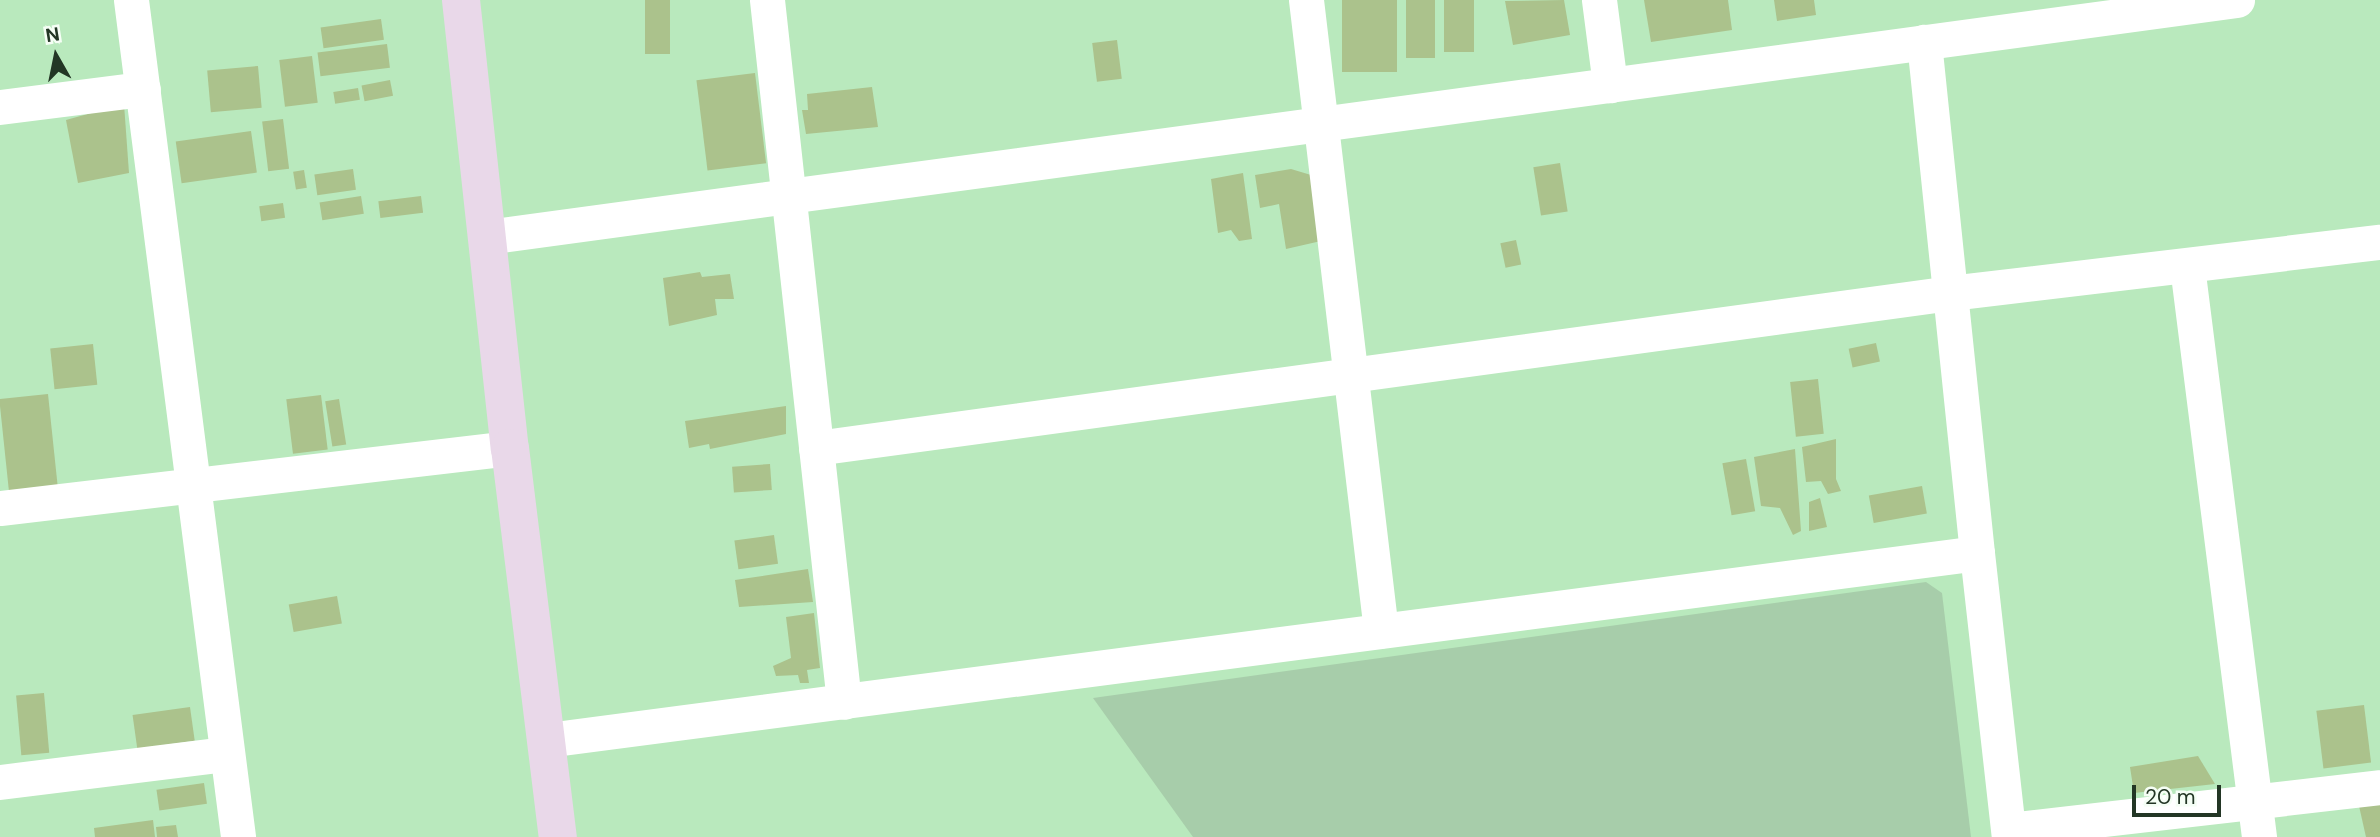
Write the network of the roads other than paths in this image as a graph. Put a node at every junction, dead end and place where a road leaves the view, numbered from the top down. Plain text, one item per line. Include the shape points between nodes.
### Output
1 (131, 0) edge
2 (461, 0) edge
3 (767, 0) edge
4 (1306, 0) edge
5 (1599, 0) edge
6 (2236, 0) edge
7 (2126, 7) edge
8 (1924, 42) junction
9 (1610, 85) junction
10 (142, 89) junction
11 (0, 107) edge
12 (1322, 124) junction
13 (788, 197) junction
14 (486, 237) junction
15 (2380, 242) edge
16 (2187, 265) junction
17 (1950, 293) junction
18 (1349, 375) junction
19 (510, 448) junction
20 (816, 448) junction
21 (192, 483) junction
22 (0, 508) edge
23 (1977, 553) junction
24 (1381, 631) junction
25 (844, 702) junction
26 (547, 740) junction
27 (226, 754) junction
28 (0, 782) edge
29 (2380, 787) edge
30 (2255, 803) junction
31 (2009, 834) edge
32 (551, 836) edge
33 (238, 837) edge
34 (2259, 837) edge

1 - 10 street
2 - 14 street
3 - 13 street
4 - 12 street
5 - 9 street
6 - 7 street
7 - 8 street
8 - 9 street
8 - 17 street
9 - 12 street
10 - 11 street
10 - 21 street
12 - 13 street
12 - 18 street
13 - 14 street
13 - 20 street
14 - 19 street
15 - 16 street
16 - 17 street
16 - 30 street
17 - 18 street
17 - 23 street
18 - 20 street
18 - 24 street
19 - 21 street
19 - 26 street
20 - 25 street
21 - 22 street
21 - 27 street
23 - 24 street
23 - 31 street
24 - 25 street
25 - 26 street
26 - 32 street
27 - 28 street
27 - 33 street
29 - 30 street
30 - 31 street
30 - 34 street

